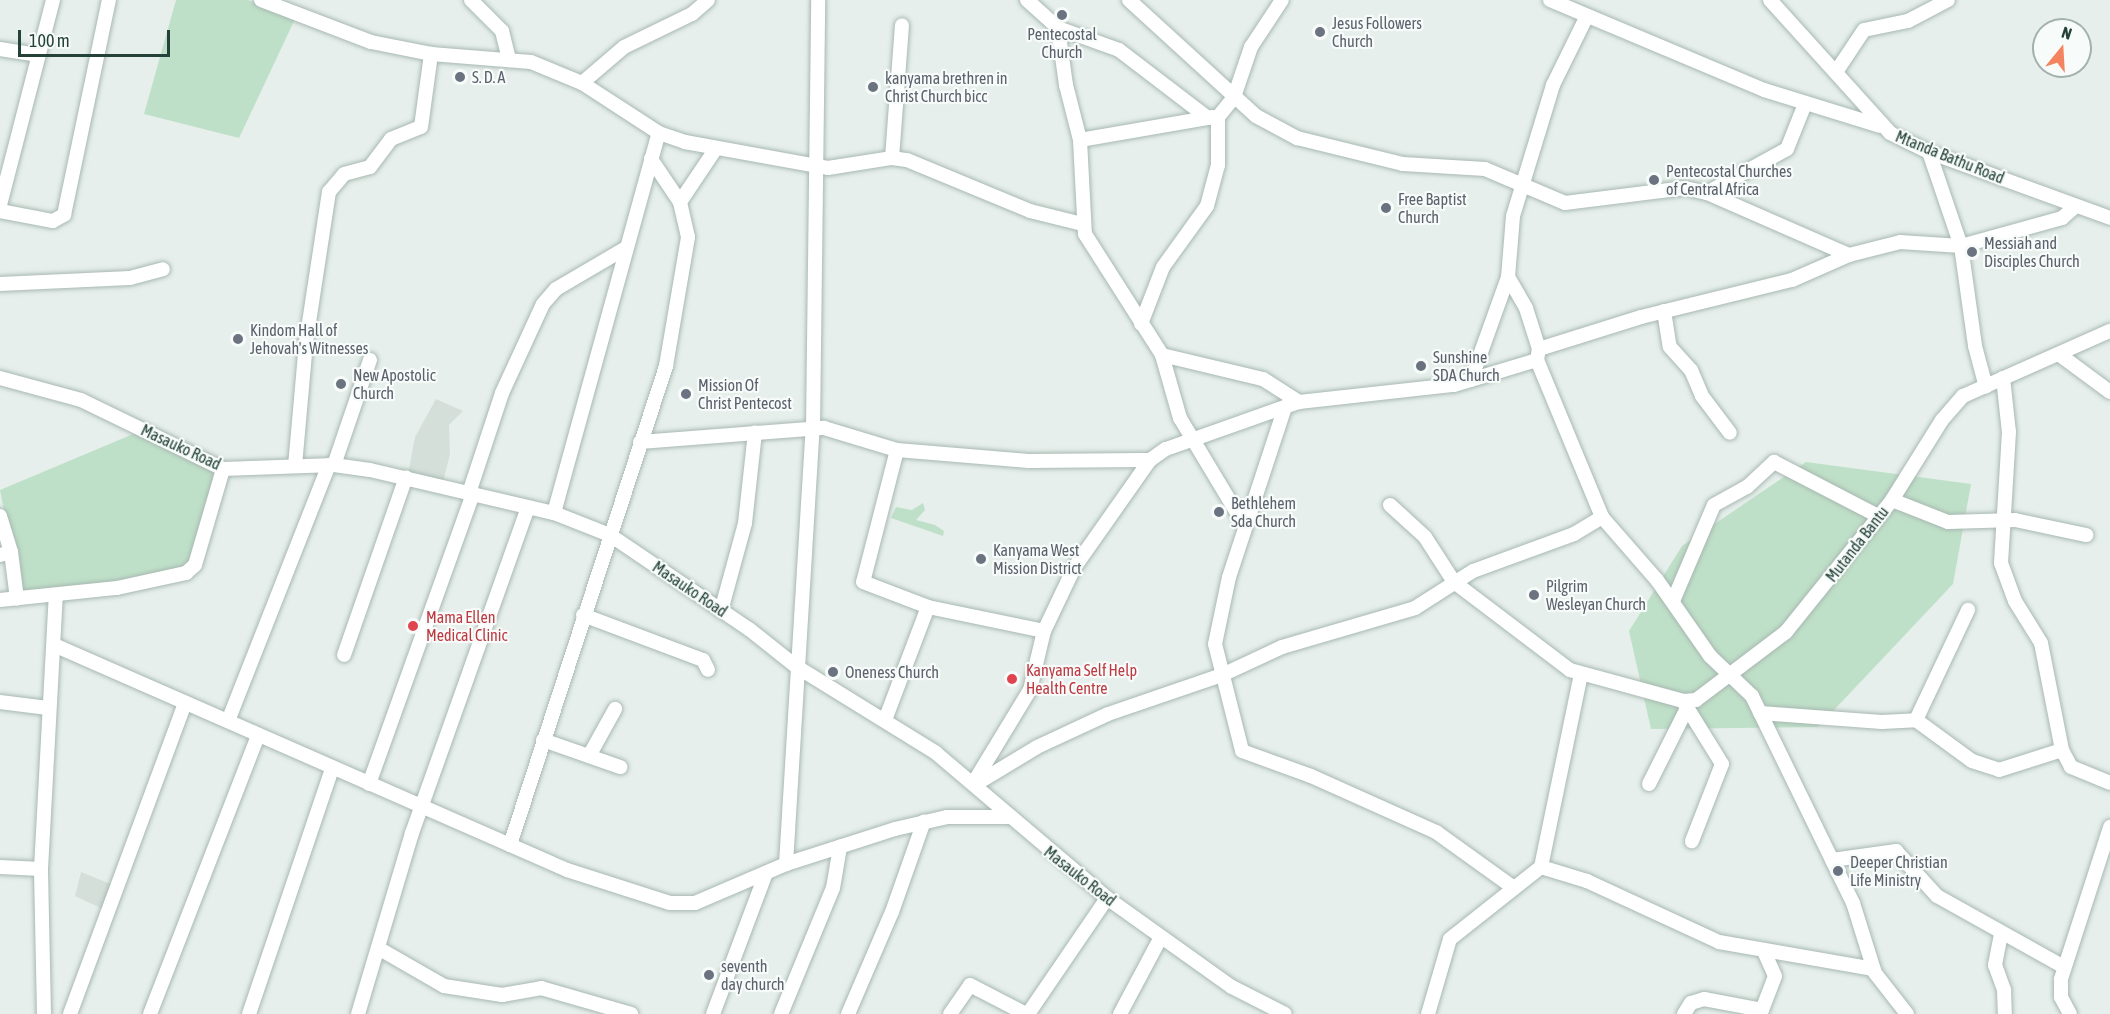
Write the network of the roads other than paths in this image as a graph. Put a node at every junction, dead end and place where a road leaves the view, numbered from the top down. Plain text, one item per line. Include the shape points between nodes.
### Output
1 (53, 0) edge
2 (109, 0) edge
3 (261, 0) edge
4 (471, 0) edge
5 (708, 0) edge
6 (818, 0) edge
7 (1027, 0) edge
8 (1129, 0) edge
9 (1282, 0) edge
10 (1550, 0) edge
11 (1948, 0) edge
12 (1773, 1) edge
13 (1587, 16) junction
14 (902, 25) dead end
15 (1058, 28) junction
16 (0, 49) edge
17 (432, 54) junction
18 (39, 55) junction
19 (509, 60) junction
20 (1836, 72) junction
21 (582, 83) junction
22 (1234, 97) junction
23 (1805, 105) junction
24 (1213, 117) junction
25 (1880, 126) junction
26 (659, 134) junction
27 (1080, 140) junction
28 (715, 150) junction
29 (1929, 152) junction
30 (892, 158) junction
31 (651, 159) junction
32 (813, 166) junction
33 (1521, 182) junction
34 (1707, 193) junction
35 (680, 201) junction
36 (0, 205) edge
37 (2076, 206) junction
38 (0, 211) edge
39 (2110, 218) edge
40 (1082, 224) junction
41 (1961, 246) junction
42 (626, 248) junction
43 (1849, 255) junction
44 (163, 269) dead end
45 (1508, 277) junction
46 (0, 284) edge
47 (1664, 312) junction
48 (1141, 324) junction
49 (2110, 331) edge
50 (1538, 354) junction
51 (1162, 355) junction
52 (2060, 355) junction
53 (369, 360) dead end
54 (0, 378) edge
55 (2003, 378) junction
56 (1471, 380) junction
57 (1986, 387) junction
58 (2110, 392) edge
59 (1299, 402) junction
60 (1285, 407) junction
61 (813, 428) junction
62 (755, 433) junction
63 (1730, 433) dead end
64 (1192, 441) junction
65 (640, 442) junction
66 (897, 450) junction
67 (1150, 460) junction
68 (332, 465) junction
69 (295, 466) junction
70 (223, 469) junction
71 (406, 477) junction
72 (471, 494) junction
73 (1892, 500) junction
74 (1390, 505) dead end
75 (528, 508) junction
76 (554, 513) junction
77 (0, 516) edge
78 (1878, 516) junction
79 (1602, 517) junction
80 (2001, 520) junction
81 (1245, 526) junction
82 (610, 535) junction
83 (2086, 535) dead end
84 (5, 554) edge
85 (1454, 582) junction
86 (56, 595) junction
87 (17, 599) junction
88 (0, 600) edge
89 (1673, 601) junction
90 (928, 607) junction
91 (721, 610) junction
92 (1968, 610) dead end
93 (583, 615) junction
94 (1044, 632) junction
95 (54, 645) junction
96 (344, 655) dead end
97 (796, 668) junction
98 (708, 670) dead end
99 (1581, 674) junction
100 (1222, 675) junction
101 (1733, 675) junction
102 (0, 702) edge
103 (185, 703) junction
104 (1684, 706) junction
105 (48, 708) junction
106 (615, 709) dead end
107 (1760, 713) junction
108 (885, 720) junction
109 (1916, 720) junction
110 (228, 721) junction
111 (258, 736) junction
112 (543, 740) junction
113 (2062, 750) junction
114 (589, 756) junction
115 (620, 767) dead end
116 (332, 769) junction
117 (975, 783) junction
118 (2110, 783) edge
119 (369, 784) junction
120 (1649, 784) dead end
121 (422, 807) junction
122 (1009, 817) junction
123 (924, 821) junction
124 (2110, 827) edge
125 (1692, 841) dead end
126 (510, 845) junction
127 (840, 847) junction
128 (1832, 860) junction
129 (786, 864) junction
130 (0, 867) edge
131 (1541, 867) junction
132 (41, 869) junction
133 (766, 873) junction
134 (1514, 888) junction
135 (1107, 898) junction
136 (2001, 934) junction
137 (1161, 937) junction
138 (378, 948) junction
139 (1765, 954) junction
140 (2064, 968) junction
141 (1874, 969) junction
142 (1267, 1011) edge
143 (44, 1014) edge
144 (70, 1014) edge
145 (150, 1014) edge
146 (249, 1014) edge
147 (358, 1014) edge
148 (631, 1014) edge
149 (713, 1014) edge
150 (781, 1014) edge
151 (848, 1014) edge
152 (950, 1014) edge
153 (1027, 1014) edge
154 (1120, 1014) edge
155 (1285, 1014) edge
156 (1428, 1014) edge
157 (1684, 1014) edge
158 (1907, 1014) edge
159 (2005, 1014) edge
160 (2070, 1014) edge

1 - 18 street
2 - 38 street via 64,215 53,220
3 - 17 street via 371,42
4 - 19 street via 502,31
5 - 21 street via 692,14 624,48
6 - 32 street via 820,58
7 - 15 street
8 - 22 street
9 - 22 street via 1251,47
10 - 13 street
11 - 20 street via 1908,21 1864,30
12 - 20 street, Mtanda Bathu Road
13 - 23 street
13 - 33 street via 1553,85
14 - 30 street
15 - 24 street via 1119,50
15 - 27 street
16 - 18 street
17 - 19 street
17 - 69 street via 421,127 397,135 370,168 344,174 329,192 306,342
18 - 36 street
19 - 21 street via 531,62
20 - 25 street, Mtanda Bathu Road
21 - 26 street
22 - 24 street
22 - 33 street via 1297,138 1403,164 1485,169
23 - 25 street
23 - 34 street via 1787,149
24 - 27 street
24 - 48 street via 1213,190 1200,218 1163,267
25 - 29 street, Mtanda Bathu Road
26 - 28 street
26 - 31 street
27 - 40 street
28 - 32 street
28 - 35 street
29 - 37 street, Mtanda Bathu Road
29 - 41 street
30 - 32 street via 842,169
30 - 40 street via 921,164 1030,211
31 - 35 street
31 - 42 street
32 - 61 street via 818,243 811,320
33 - 34 street via 1547,196 1575,204 1671,187
33 - 45 street
34 - 43 street
35 - 65 street via 688,237 658,396
37 - 39 street, Mtanda Bathu Road
37 - 41 street via 2062,218
40 - 48 street
41 - 43 street via 1900,242
41 - 57 street via 1975,346
42 - 72 street via 556,289 543,304 502,393
42 - 76 street
43 - 47 street via 1792,280
44 - 46 street via 130,278
45 - 50 street via 1526,308
45 - 56 street
47 - 50 street
47 - 63 street via 1670,347 1691,369 1702,396
48 - 51 street
49 - 52 street, Mutanda Bantu
50 - 56 street
50 - 79 street
51 - 59 street via 1263,379
51 - 64 street
52 - 55 street, Mutanda Bantu
52 - 58 street
53 - 68 street
54 - 70 street, Masauko Road via 81,400
55 - 57 street, Mutanda Bantu
55 - 80 street via 2009,455
56 - 59 street
57 - 73 street, Mutanda Bantu via 1963,396 1948,412
59 - 60 street
60 - 64 street
60 - 81 street
61 - 62 street
61 - 66 street
61 - 97 street
62 - 65 street
62 - 91 street via 745,524
64 - 67 street
64 - 81 street
65 - 82 street
66 - 67 street via 1029,461
66 - 90 street via 863,582
67 - 94 street via 1074,568
68 - 69 street, Masauko Road
68 - 71 street, Masauko Road
68 - 110 street
69 - 70 street, Masauko Road
70 - 86 street via 195,565 186,573
71 - 72 street, Masauko Road
71 - 96 street
72 - 75 street, Masauko Road
72 - 119 street
73 - 78 street, Mutanda Bantu
73 - 80 street via 1948,522
74 - 85 street via 1425,537
75 - 76 street, Masauko Road
75 - 121 street
76 - 82 street, Masauko Road
77 - 84 street
78 - 89 street via 1774,462 1747,487 1714,505
78 - 101 street, Mutanda Bantu via 1786,632
79 - 85 street via 1574,534
79 - 89 street
80 - 83 street
80 - 113 street via 2001,563 2015,601 2041,643
81 - 100 street via 1215,644
82 - 91 street, Masauko Road
82 - 93 street
84 - 87 street
85 - 99 street
85 - 100 street via 1415,608 1282,647
86 - 87 street
86 - 95 street
87 - 88 street
89 - 101 street via 1706,651
90 - 94 street
90 - 108 street
91 - 97 street, Masauko Road
92 - 109 street
93 - 98 street via 703,660
93 - 112 street
94 - 117 street via 1030,690
95 - 103 street
95 - 105 street
97 - 108 street, Masauko Road
97 - 129 street
99 - 104 street
99 - 131 street
100 - 117 street via 1070,730
100 - 134 street via 1242,751 1311,776 1436,832
101 - 104 street, Mutanda Bantu via 1707,695
101 - 107 street
102 - 105 street
103 - 110 street
103 - 144 street
104 - 120 street
104 - 125 street via 1722,768
105 - 132 street
106 - 114 street
107 - 109 street via 1882,722
107 - 128 street
108 - 117 street, Masauko Road
109 - 113 street via 1972,760 1999,770
110 - 111 street
111 - 116 street
111 - 145 street
112 - 114 street
112 - 126 street
113 - 118 street via 2071,767
114 - 115 street
116 - 119 street
116 - 146 street
117 - 122 street, Masauko Road
119 - 121 street
121 - 126 street
121 - 138 street
122 - 123 street
122 - 135 street, Masauko Road
123 - 127 street
123 - 151 street via 892,912
124 - 140 street
126 - 133 street via 610,886 682,904
127 - 129 street
127 - 150 street via 833,888
128 - 136 street via 1896,851 1937,896
128 - 141 street via 1859,919
129 - 133 street
130 - 132 street
131 - 134 street
131 - 139 street via 1580,878 1719,942
132 - 143 street
133 - 149 street
134 - 156 street via 1450,939
135 - 137 street, Masauko Road
135 - 153 street
136 - 140 street
136 - 159 street via 1995,965 2004,990
137 - 142 street, Masauko Road
137 - 154 street
138 - 147 street
138 - 148 street via 444,986 502,995 541,988
139 - 141 street
139 - 157 street via 1775,976 1762,1010 1704,999 1691,1003
140 - 160 street via 2061,997
141 - 158 street
142 - 155 street, Masauko Road
152 - 153 street via 970,985

